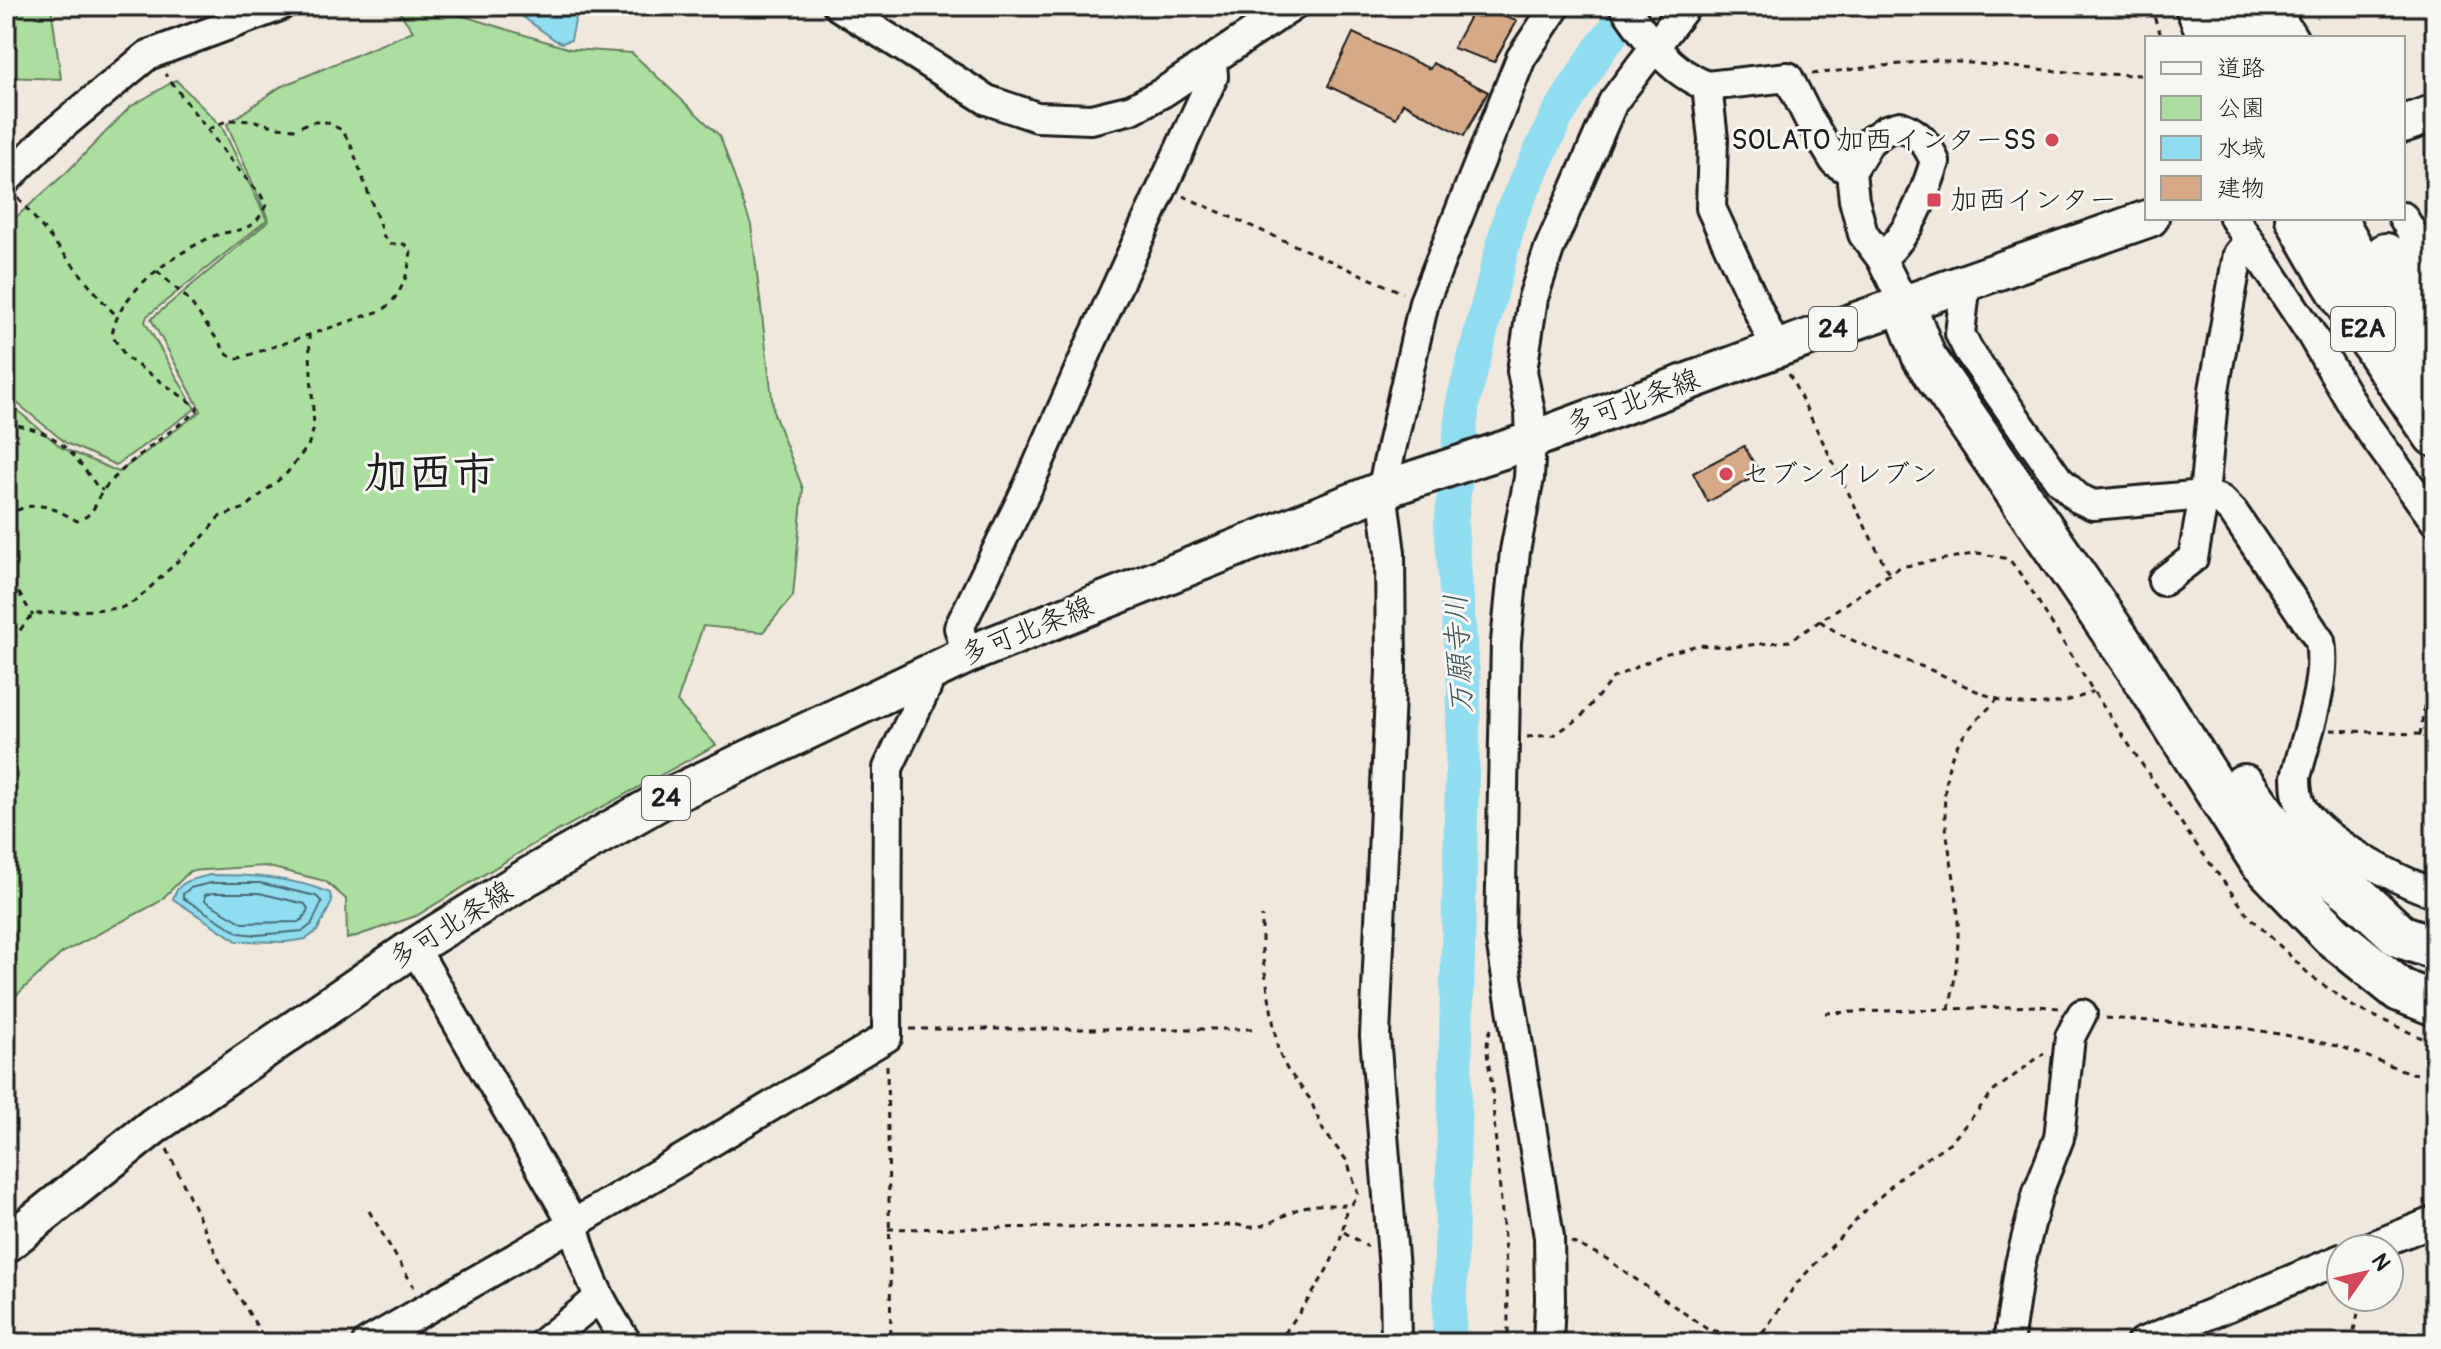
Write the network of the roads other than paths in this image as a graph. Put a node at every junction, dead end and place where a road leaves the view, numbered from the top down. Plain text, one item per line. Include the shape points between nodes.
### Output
1 (280, 6) edge
2 (838, 6) edge
3 (1293, 6) edge
4 (1556, 6) edge
5 (1624, 6) edge
6 (1686, 6) edge
7 (2197, 6) edge
8 (2234, 6) edge
9 (2273, 6) edge
10 (2209, 36) edge
11 (2243, 36) edge
12 (2253, 36) edge
13 (2292, 36) edge
14 (1650, 42) junction
15 (1212, 61) junction
16 (1707, 86) junction
17 (2435, 113) edge
18 (2405, 123) edge
19 (1851, 172) junction
20 (10, 186) edge
21 (2145, 220) edge
22 (2298, 220) edge
23 (2335, 220) edge
24 (2361, 220) edge
25 (2405, 220) edge
26 (2242, 230) edge
27 (1881, 258) junction
28 (2435, 272) edge
29 (1966, 281) junction
30 (1904, 304) junction
31 (2435, 322) edge
32 (1776, 349) junction
33 (2435, 379) edge
34 (2435, 435) edge
35 (1525, 442) junction
36 (1391, 488) junction
37 (2204, 495) junction
38 (2435, 521) edge
39 (2163, 581) dead end
40 (967, 655) junction
41 (927, 674) junction
42 (2354, 893) junction
43 (2435, 893) edge
44 (2435, 919) edge
45 (2332, 935) junction
46 (414, 947) junction
47 (2435, 948) edge
48 (2435, 972) edge
49 (2435, 1004) edge
50 (2082, 1014) road end
51 (2435, 1221) edge
52 (573, 1224) junction
53 (2405, 1233) edge
54 (6, 1244) edge
55 (2325, 1266) edge
56 (599, 1298) junction
57 (367, 1343) edge
58 (543, 1343) edge
59 (627, 1343) edge
60 (1396, 1343) edge
61 (1548, 1343) edge
62 (2008, 1343) edge
63 (2141, 1343) edge

1 - 20 street via 148,55 51,135
2 - 15 street via 987,100 1037,117 1091,119 1132,109
3 - 15 street
4 - 36 street via 1521,58 1424,302
5 - 14 street
6 - 14 street
7 - 10 highway
8 - 11 highway
8 - 12 highway
9 - 13 street
14 - 16 street
14 - 35 street via 1613,102 1533,298 1522,371 1530,412
15 - 40 street via 1213,77 959,628
16 - 19 street via 1788,77 1835,162
16 - 32 street via 1713,139 1711,208
17 - 18 main road
19 - 27 street via 1863,234
19 - 27 street via 1870,141 1900,126 1919,135 1935,162 1896,247
21 - 29 main road, 多可北条線 / 24
22 - 34 highway, E2A via 2384,363
23 - 33 highway, E2A
24 - 31 highway
25 - 28 street
26 - 37 street via 2217,375
26 - 38 street via 2358,414
27 - 30 street
29 - 30 main road, 多可北条線 / 24
29 - 37 street via 1960,334 1968,350 2058,479 2078,498 2104,505
30 - 32 main road, 多可北条線 / 24
30 - 42 highway via 1941,343 2154,666 2279,834
30 - 45 highway via 1924,357 2142,674 2261,861
32 - 35 main road, 多可北条線 / 24
35 - 36 main road, 多可北条線 / 24
35 - 61 street via 1529,478 1506,642 1500,934 1549,1237
36 - 40 main road, 多可北条線 / 24
36 - 60 street via 1391,671 1375,1036
37 - 39 street via 2193,558
37 - 43 street via 2221,500 2233,512 2320,641 2321,675 2296,777 2303,809 2369,864
40 - 41 main road, 多可北条線 / 24
41 - 46 main road, 多可北条線 / 24 via 664,799
41 - 52 street via 927,686 888,768 887,1033
42 - 44 highway
42 - 47 highway via 2400,936
45 - 48 highway
45 - 49 highway via 2400,990
46 - 52 street
46 - 54 main road, 多可北条線 / 24 via 155,1125
50 - 62 street via 2069,1042 2059,1138 2038,1192 2020,1264
51 - 53 street
52 - 56 street
52 - 57 street
55 - 63 street
56 - 58 street
56 - 59 street

